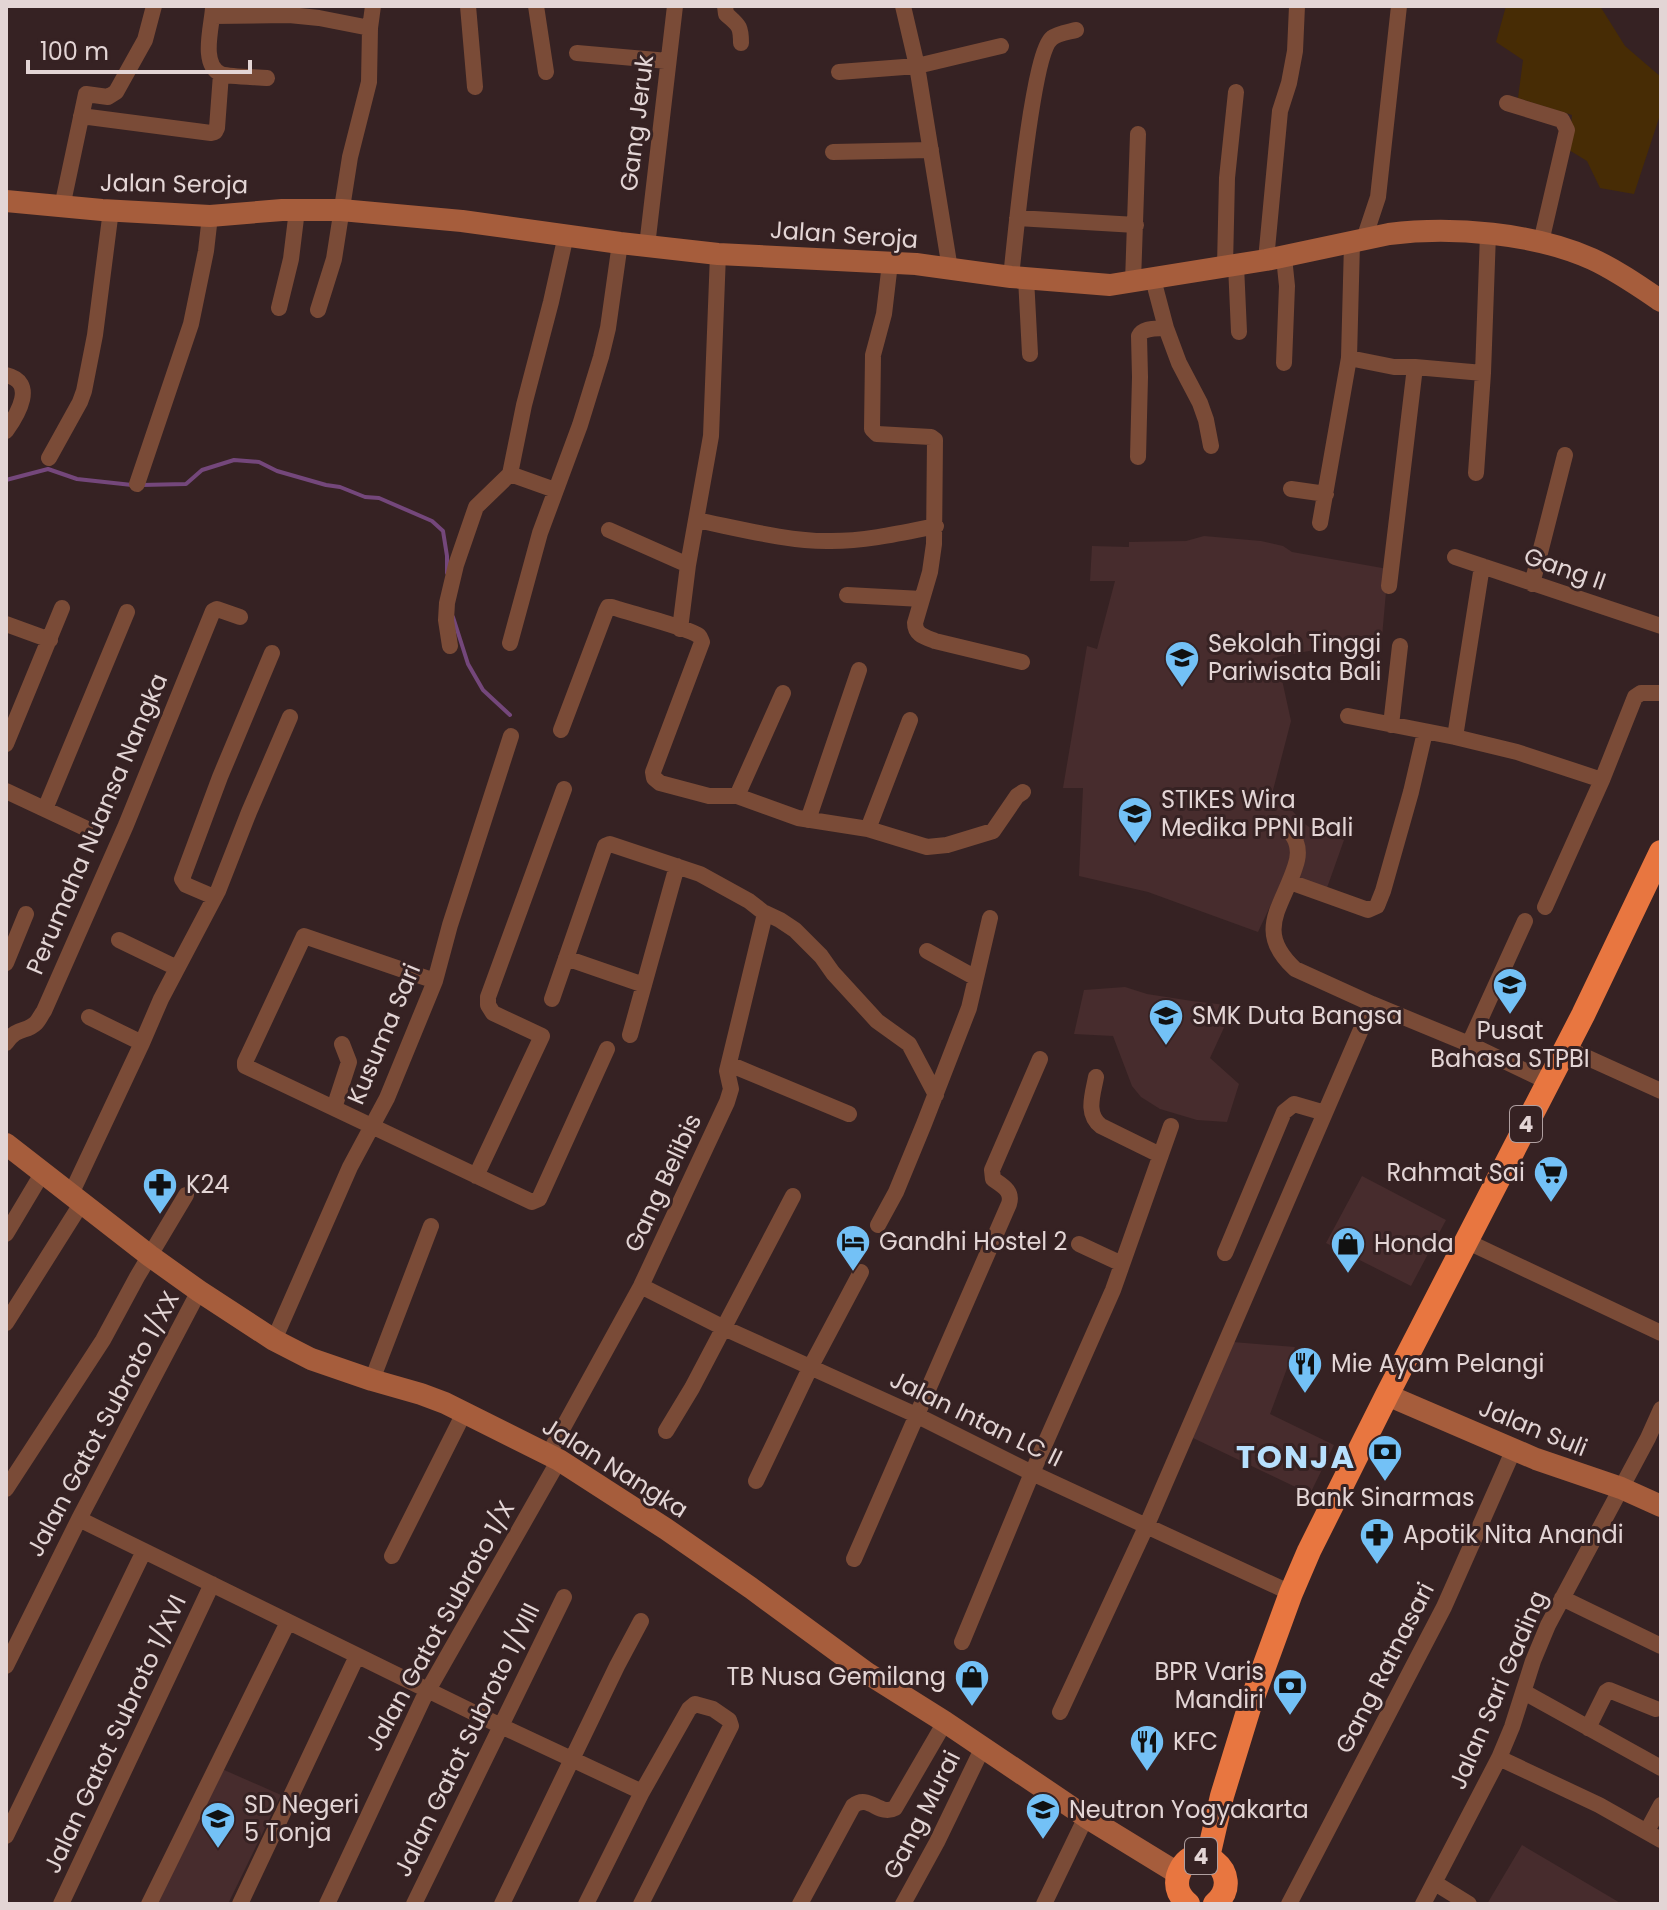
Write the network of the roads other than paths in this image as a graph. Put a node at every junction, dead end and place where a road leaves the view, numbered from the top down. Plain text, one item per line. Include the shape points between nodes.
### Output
1 (154, 6) edge
2 (373, 6) edge
3 (468, 6) edge
4 (536, 6) edge
5 (675, 6) edge
6 (725, 6) edge
7 (903, 6) edge
8 (1297, 6) edge
9 (1399, 6) edge
10 (213, 11) edge
11 (370, 28) junction
12 (1076, 30) dead end
13 (741, 43) dead end
14 (1001, 46) dead end
15 (577, 53) dead end
16 (668, 61) junction
17 (917, 66) junction
18 (546, 72) dead end
19 (839, 72) dead end
20 (221, 74) junction
21 (267, 78) dead end
22 (475, 87) dead end
23 (1236, 92) dead end
24 (1507, 103) dead end
25 (81, 116) junction
26 (1138, 134) dead end
27 (931, 150) junction
28 (833, 152) dead end
29 (1378, 197) junction
30 (6, 201) edge
31 (62, 207) junction
32 (111, 210) junction
33 (297, 210) junction
34 (341, 210) junction
35 (210, 216) junction
36 (1017, 218) junction
37 (1136, 225) junction
38 (1389, 234) junction
39 (1488, 234) junction
40 (566, 235) junction
41 (1358, 241) junction
42 (1541, 242) junction
43 (620, 243) junction
44 (647, 246) junction
45 (718, 254) junction
46 (1275, 259) junction
47 (890, 263) junction
48 (1230, 265) junction
49 (950, 269) junction
50 (1019, 278) junction
51 (1143, 281) junction
52 (1661, 301) edge
53 (279, 308) dead end
54 (318, 310) dead end
55 (1166, 328) junction
56 (1239, 332) dead end
57 (1030, 354) dead end
58 (1349, 358) junction
59 (1284, 363) dead end
60 (1415, 367) junction
61 (1483, 373) junction
62 (6, 375) edge
63 (6, 431) edge
64 (1211, 446) dead end
65 (1565, 455) dead end
66 (1138, 457) dead end
67 (49, 458) dead end
68 (1476, 473) dead end
69 (510, 474) junction
70 (137, 484) dead end
71 (1291, 489) dead end
72 (555, 490) junction
73 (1326, 494) junction
74 (696, 520) junction
75 (1320, 523) dead end
76 (936, 526) junction
77 (609, 530) dead end
78 (1455, 557) dead end
79 (688, 565) junction
80 (1482, 566) junction
81 (1532, 584) junction
82 (1389, 586) dead end
83 (847, 595) dead end
84 (922, 599) junction
85 (62, 608) dead end
86 (127, 612) dead end
87 (240, 617) dead end
88 (6, 624) edge
89 (1661, 626) edge
90 (680, 629) junction
91 (50, 640) junction
92 (510, 643) dead end
93 (450, 646) dead end
94 (1400, 646) dead end
95 (272, 653) dead end
96 (1022, 662) dead end
97 (859, 670) dead end
98 (783, 693) dead end
99 (1661, 693) edge
100 (13, 708) edge
101 (1348, 716) dead end
102 (290, 717) dead end
103 (910, 720) dead end
104 (1391, 725) junction
105 (561, 730) dead end
106 (1425, 732) junction
107 (511, 736) dead end
108 (1455, 737) junction
109 (6, 744) edge
110 (1602, 780) junction
111 (564, 789) dead end
112 (6, 791) edge
113 (1023, 792) dead end
114 (737, 796) junction
115 (45, 809) junction
116 (808, 820) junction
117 (85, 828) dead end
118 (868, 829) junction
119 (1290, 831) dead end
120 (1661, 852) edge
121 (677, 866) junction
122 (1290, 882) junction
123 (214, 897) junction
124 (1545, 907) dead end
125 (763, 912) junction
126 (26, 914) dead end
127 (990, 918) dead end
128 (1525, 921) dead end
129 (119, 940) dead end
130 (927, 951) dead end
131 (566, 958) junction
132 (6, 963) edge
133 (177, 968) junction
134 (976, 978) junction
135 (435, 981) junction
136 (644, 985) junction
137 (552, 999) dead end
138 (1372, 1004) junction
139 (89, 1017) dead end
140 (630, 1035) dead end
141 (6, 1043) edge
142 (142, 1043) junction
143 (342, 1044) dead end
144 (1469, 1044) junction
145 (607, 1049) dead end
146 (1574, 1051) junction
147 (1040, 1059) dead end
148 (729, 1064) junction
149 (1096, 1077) dead end
150 (1548, 1082) junction
151 (1661, 1091) edge
152 (936, 1095) junction
153 (334, 1108) junction
154 (1325, 1113) junction
155 (849, 1114) dead end
156 (372, 1125) junction
157 (1171, 1126) dead end
158 (6, 1144) edge
159 (1160, 1155) junction
160 (43, 1172) junction
161 (476, 1176) junction
162 (186, 1195) dead end
163 (793, 1196) dead end
164 (76, 1199) junction
165 (878, 1225) dead end
166 (431, 1226) dead end
167 (6, 1234) edge
168 (1466, 1241) junction
169 (1079, 1244) dead end
170 (1225, 1253) dead end
171 (150, 1256) junction
172 (1122, 1264) junction
173 (861, 1272) dead end
174 (641, 1286) junction
175 (199, 1291) junction
176 (6, 1323) edge
177 (724, 1328) junction
178 (1661, 1333) edge
179 (274, 1340) junction
180 (810, 1368) junction
181 (372, 1380) junction
182 (1394, 1398) junction
183 (1661, 1409) edge
184 (465, 1411) junction
185 (916, 1415) junction
186 (666, 1431) dead end
187 (1514, 1449) junction
188 (554, 1458) junction
189 (1032, 1473) junction
190 (756, 1481) dead end
191 (1621, 1488) junction
192 (6, 1489) edge
193 (1661, 1506) edge
194 (79, 1519) junction
195 (1146, 1527) junction
196 (144, 1551) junction
197 (392, 1556) dead end
198 (854, 1559) dead end
199 (212, 1584) junction
200 (1291, 1593) junction
201 (564, 1597) dead end
202 (1562, 1598) junction
203 (641, 1621) dead end
204 (288, 1622) junction
205 (962, 1642) dead end
206 (1661, 1646) edge
207 (357, 1656) junction
208 (6, 1666) edge
209 (427, 1690) junction
210 (1524, 1692) junction
211 (1656, 1709) dead end
212 (1060, 1712) dead end
213 (945, 1722) junction
214 (501, 1726) junction
215 (1588, 1728) junction
216 (983, 1747) junction
217 (1499, 1758) junction
218 (571, 1760) junction
219 (1661, 1768) edge
220 (642, 1792) junction
221 (1661, 1805) edge
222 (1086, 1817) junction
223 (6, 1836) edge
224 (1654, 1836) edge
225 (1208, 1857) junction
226 (1179, 1874) junction
227 (1435, 1883) junction
228 (1221, 1903) edge
229 (61, 1904) edge
230 (149, 1904) edge
231 (240, 1904) edge
232 (327, 1904) edge
233 (414, 1904) edge
234 (502, 1904) edge
235 (586, 1904) edge
236 (641, 1904) edge
237 (800, 1904) edge
238 (903, 1904) edge
239 (1044, 1904) edge
240 (1188, 1904) edge
241 (1289, 1904) edge
242 (1423, 1904) edge
243 (1469, 1904) edge

1 - 25 street via 145,40 116,92 108,97 86,94
2 - 11 street
3 - 22 street
4 - 18 street
5 - 16 street, Gang Jeruk
6 - 13 street via 740,28
7 - 17 street
8 - 46 street via 1295,51 1280,111
9 - 29 street
10 - 11 street via 319,18
10 - 20 street via 209,63
11 - 34 street via 369,82
12 - 36 street via 1053,37 1043,55
14 - 17 street
15 - 16 street
16 - 44 street, Gang Jeruk
17 - 19 street
17 - 27 street
20 - 21 street
20 - 25 street via 215,132
23 - 48 street via 1227,178
24 - 42 street via 1566,125
25 - 31 street
26 - 37 street
27 - 28 street
27 - 49 street
29 - 38 street
29 - 41 street
30 - 31 main road, Jalan Seroja
31 - 32 main road, Jalan Seroja
32 - 35 main road, Jalan Seroja
32 - 67 street via 84,391
33 - 34 main road, Jalan Seroja
33 - 35 main road, Jalan Seroja
33 - 53 street
34 - 40 main road, Jalan Seroja
34 - 54 street via 334,259
35 - 70 street via 191,324
36 - 37 street
36 - 50 street
37 - 51 street
38 - 39 main road, Jalan Seroja
38 - 41 main road, Jalan Seroja
39 - 42 main road, Jalan Seroja
39 - 61 street
40 - 43 main road, Jalan Seroja
40 - 69 street
41 - 46 main road, Jalan Seroja
41 - 58 street
42 - 52 main road, Jalan Seroja via 1595,260
43 - 44 main road, Jalan Seroja
43 - 72 street via 601,357
44 - 45 main road, Jalan Seroja
45 - 47 main road, Jalan Seroja
45 - 74 street via 711,436
46 - 48 main road, Jalan Seroja
46 - 59 street via 1287,286
47 - 49 main road, Jalan Seroja
47 - 76 street via 873,355 872,429 877,434 935,440
48 - 51 main road, Jalan Seroja
48 - 56 street
49 - 50 main road, Jalan Seroja
50 - 51 main road, Jalan Seroja via 1110,285
50 - 57 street
51 - 55 street
55 - 64 street via 1200,403
55 - 66 street via 1145,330 1139,336
58 - 60 street
58 - 73 street
60 - 61 street
60 - 82 street
61 - 68 street
62 - 63 street via 20,382 22,392
65 - 81 street
69 - 72 street
69 - 93 street via 473,515 447,603
71 - 73 street
72 - 92 street
73 - 75 street
74 - 76 street via 829,542
74 - 79 street
76 - 84 street
77 - 79 street
78 - 80 street, Gang II
79 - 90 street
80 - 81 street, Gang II
80 - 108 street
81 - 89 street, Gang II
83 - 84 street
84 - 96 street via 915,625 921,635
85 - 91 street
86 - 115 street
87 - 141 street, Perumaha Nuansa Nangka via 214,609 44,1011 36,1023
88 - 91 street
90 - 105 street via 608,607
90 - 114 street via 702,642 653,774 660,783 697,793
91 - 100 street
94 - 104 street
95 - 123 street via 182,879
97 - 116 street
98 - 114 street
99 - 110 street via 1637,695
100 - 109 street
101 - 104 street
102 - 123 street
103 - 118 street
104 - 106 street
106 - 108 street
106 - 122 street via 1377,906 1368,910
107 - 135 street, Kusuma Sari
108 - 110 street
110 - 124 street
111 - 161 street via 488,997 493,1013 542,1036
112 - 115 street
113 - 118 street via 993,831 947,845 920,846
114 - 116 street
115 - 117 street
116 - 118 street
119 - 122 street via 1298,849
120 - 146 highway, 4
121 - 125 street
121 - 131 street via 607,844
121 - 136 street
122 - 138 street via 1273,922 1281,953 1295,969
123 - 133 street
125 - 148 street, Gang Belibis
125 - 152 street via 795,930 877,1021 909,1044
126 - 132 street
127 - 134 street
128 - 144 street
129 - 133 street
130 - 134 street
131 - 136 street
131 - 137 street
133 - 142 street
134 - 152 street
135 - 153 street via 303,937 245,1066
135 - 156 street, Kusuma Sari
136 - 140 street
138 - 144 street
138 - 154 street
139 - 142 street
142 - 164 street
143 - 153 street via 349,1062
144 - 150 street
145 - 161 street via 537,1201
146 - 150 highway, 4
146 - 151 street
147 - 185 street via 992,1170 1010,1201
148 - 155 street
148 - 174 street, Gang Belibis via 730,1096
149 - 159 street via 1094,1121
150 - 168 highway, 4
152 - 165 street
153 - 156 street
154 - 170 street via 1294,1104 1284,1112
154 - 195 street
156 - 161 street
156 - 179 street, Kusuma Sari
157 - 159 street
158 - 160 main road, Jalan Nangka
159 - 172 street
160 - 164 main road, Jalan Nangka
160 - 167 street
162 - 171 street
163 - 177 street
164 - 171 main road, Jalan Nangka
164 - 176 street
166 - 181 street
168 - 178 street
168 - 182 highway, 4
169 - 172 street
171 - 175 main road, Jalan Nangka
171 - 192 street via 103,1340
172 - 189 street
173 - 180 street
174 - 177 street, Jalan Intan LC II
174 - 188 street, Gang Belibis
175 - 179 main road, Jalan Nangka
175 - 194 street, Jalan Gatot Subroto 1/XX
177 - 180 street, Jalan Intan LC II
177 - 186 street
179 - 181 main road, Jalan Nangka
180 - 185 street, Jalan Intan LC II
180 - 190 street
181 - 184 main road, Jalan Nangka
182 - 187 main road, Jalan Suli
182 - 200 highway, 4
183 - 191 street, Jalan Sari Gading
184 - 188 main road, Jalan Nangka
184 - 197 street
185 - 189 street, Jalan Intan LC II
185 - 198 street
187 - 191 main road, Jalan Suli
187 - 241 street, Gang Ratnasari via 1444,1607
188 - 209 street, Jalan Gatot Subroto 1/X
188 - 213 main road, Jalan Nangka
189 - 195 street, Jalan Intan LC II
189 - 205 street
191 - 193 main road, Jalan Suli
191 - 202 street, Jalan Sari Gading
194 - 196 street
194 - 208 street, Jalan Gatot Subroto 1/XX
195 - 200 street, Jalan Intan LC II
195 - 212 street
196 - 199 street
196 - 223 street
199 - 204 street
199 - 229 street, Jalan Gatot Subroto 1/XVI
200 - 225 highway, 4 via 1232,1762
201 - 214 street, Jalan Gatot Subroto 1/VIII
202 - 206 street
202 - 210 street, Jalan Sari Gading
203 - 218 street
204 - 207 street
204 - 230 street
207 - 209 street
207 - 231 street
209 - 214 street
209 - 232 street, Jalan Gatot Subroto 1/X
210 - 215 street
210 - 217 street, Jalan Sari Gading
211 - 215 street via 1609,1690
213 - 216 main road, Jalan Nangka
213 - 237 street via 895,1808 864,1801 853,1806
214 - 218 street
214 - 233 street, Jalan Gatot Subroto 1/VIII
215 - 219 street
216 - 222 main road, Jalan Nangka
216 - 238 street, Gang Murai
217 - 224 street
217 - 227 street, Jalan Sari Gading
218 - 220 street
218 - 234 street
220 - 235 street
220 - 236 street via 692,1705 713,1709 729,1720 731,1726
221 - 224 street
222 - 226 main road, Jalan Nangka
222 - 239 street
225 - 226 highway, 4 via 1189,1860
225 - 228 highway, 4 via 1226,1878
226 - 240 highway, 4 via 1180,1896
227 - 242 street, Jalan Sari Gading
227 - 243 street

